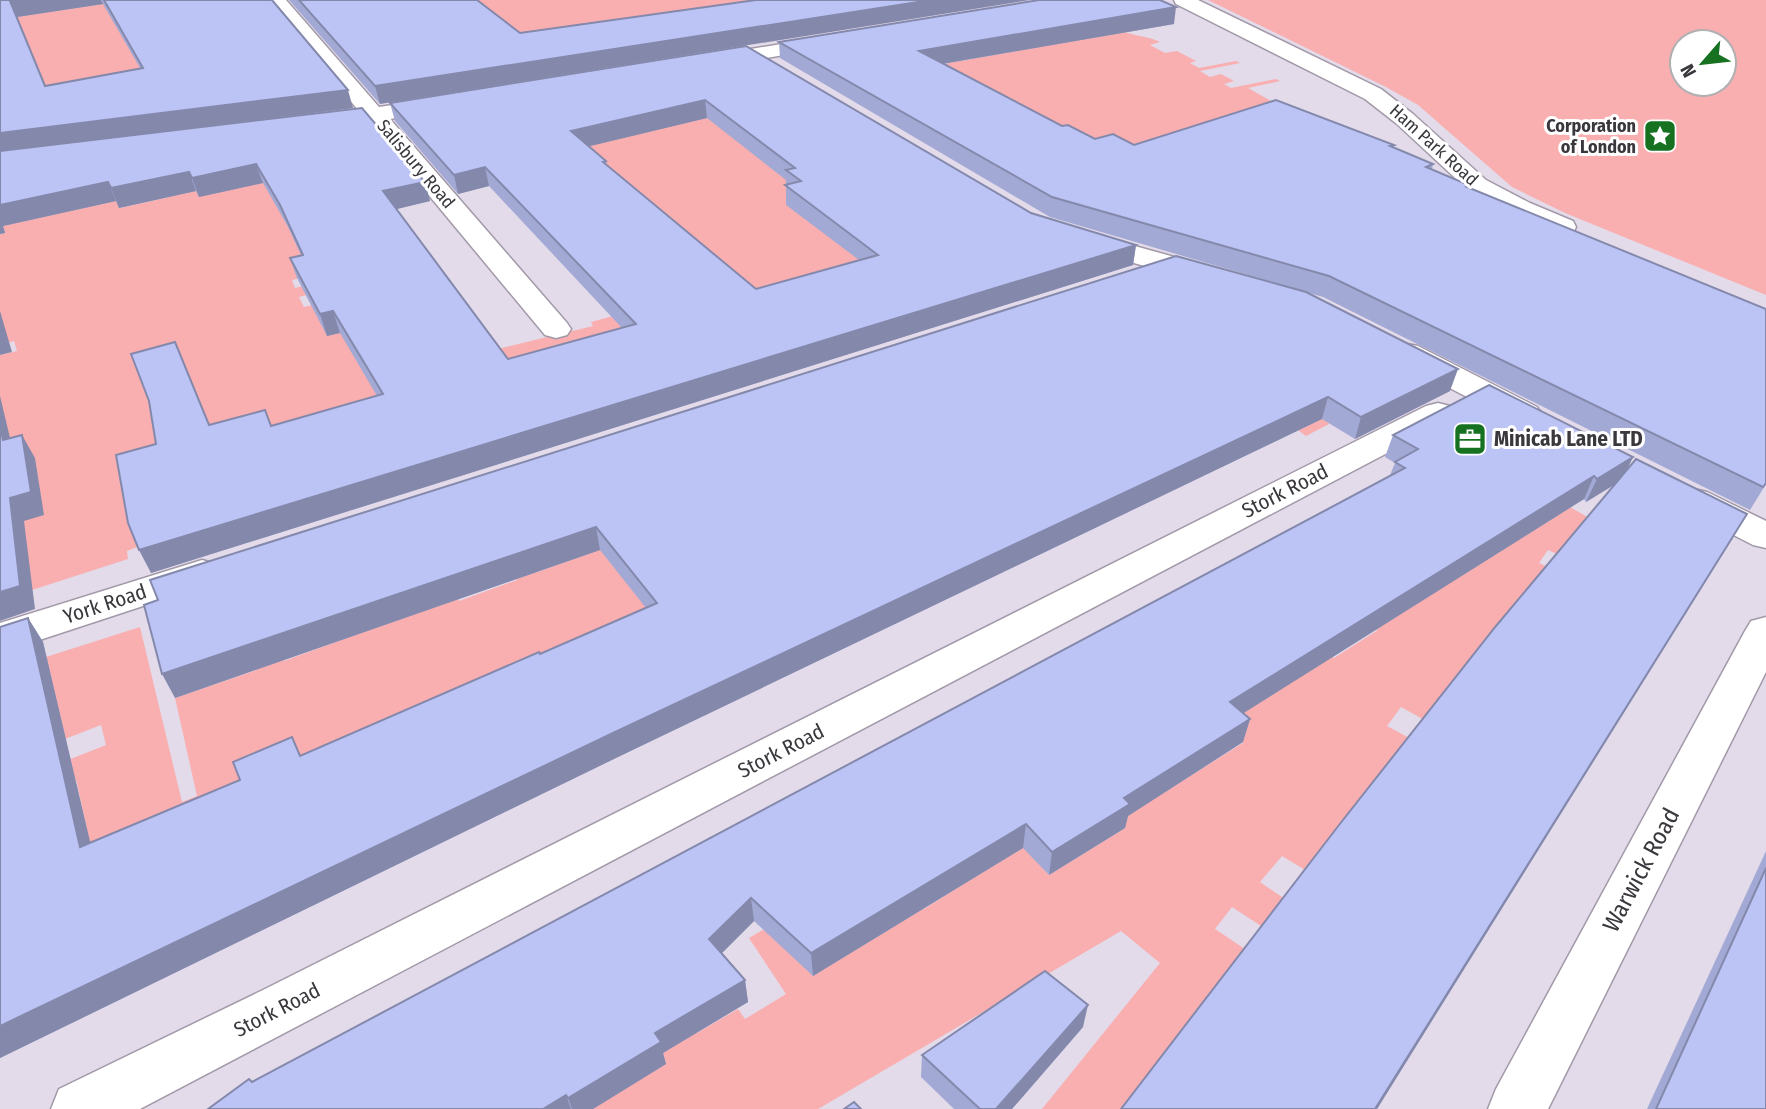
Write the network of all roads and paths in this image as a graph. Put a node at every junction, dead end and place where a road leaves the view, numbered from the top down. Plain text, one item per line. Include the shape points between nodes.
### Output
1 (276, 0) edge
2 (1183, 0) edge
3 (849, 39) edge
4 (754, 55) junction
5 (694, 64) edge
6 (790, 76) edge
7 (469, 100) edge
8 (374, 116) junction
9 (295, 126) edge
10 (1058, 232) edge
11 (1582, 235) edge
12 (1171, 264) junction
13 (1118, 281) edge
14 (1237, 283) edge
15 (555, 329) dead end
16 (1389, 344) edge
17 (1480, 391) junction
18 (1551, 427) edge
19 (1669, 487) edge
20 (1766, 536) edge
21 (226, 566) edge
22 (1766, 631) edge
23 (0, 638) edge
24 (80, 1109) edge
25 (1517, 1109) edge

1 - 8 street, Salisbury Road
2 - 11 street, Ham Park Road via 1373,94 1477,185
3 - 4 street
4 - 5 street
4 - 6 street
7 - 8 street
8 - 9 street
8 - 15 street, Salisbury Road
10 - 12 street
12 - 13 street
12 - 14 street
16 - 17 street
17 - 18 street
17 - 24 street, Stork Road
19 - 20 street
21 - 23 street, York Road
22 - 25 street, Warwick Road

